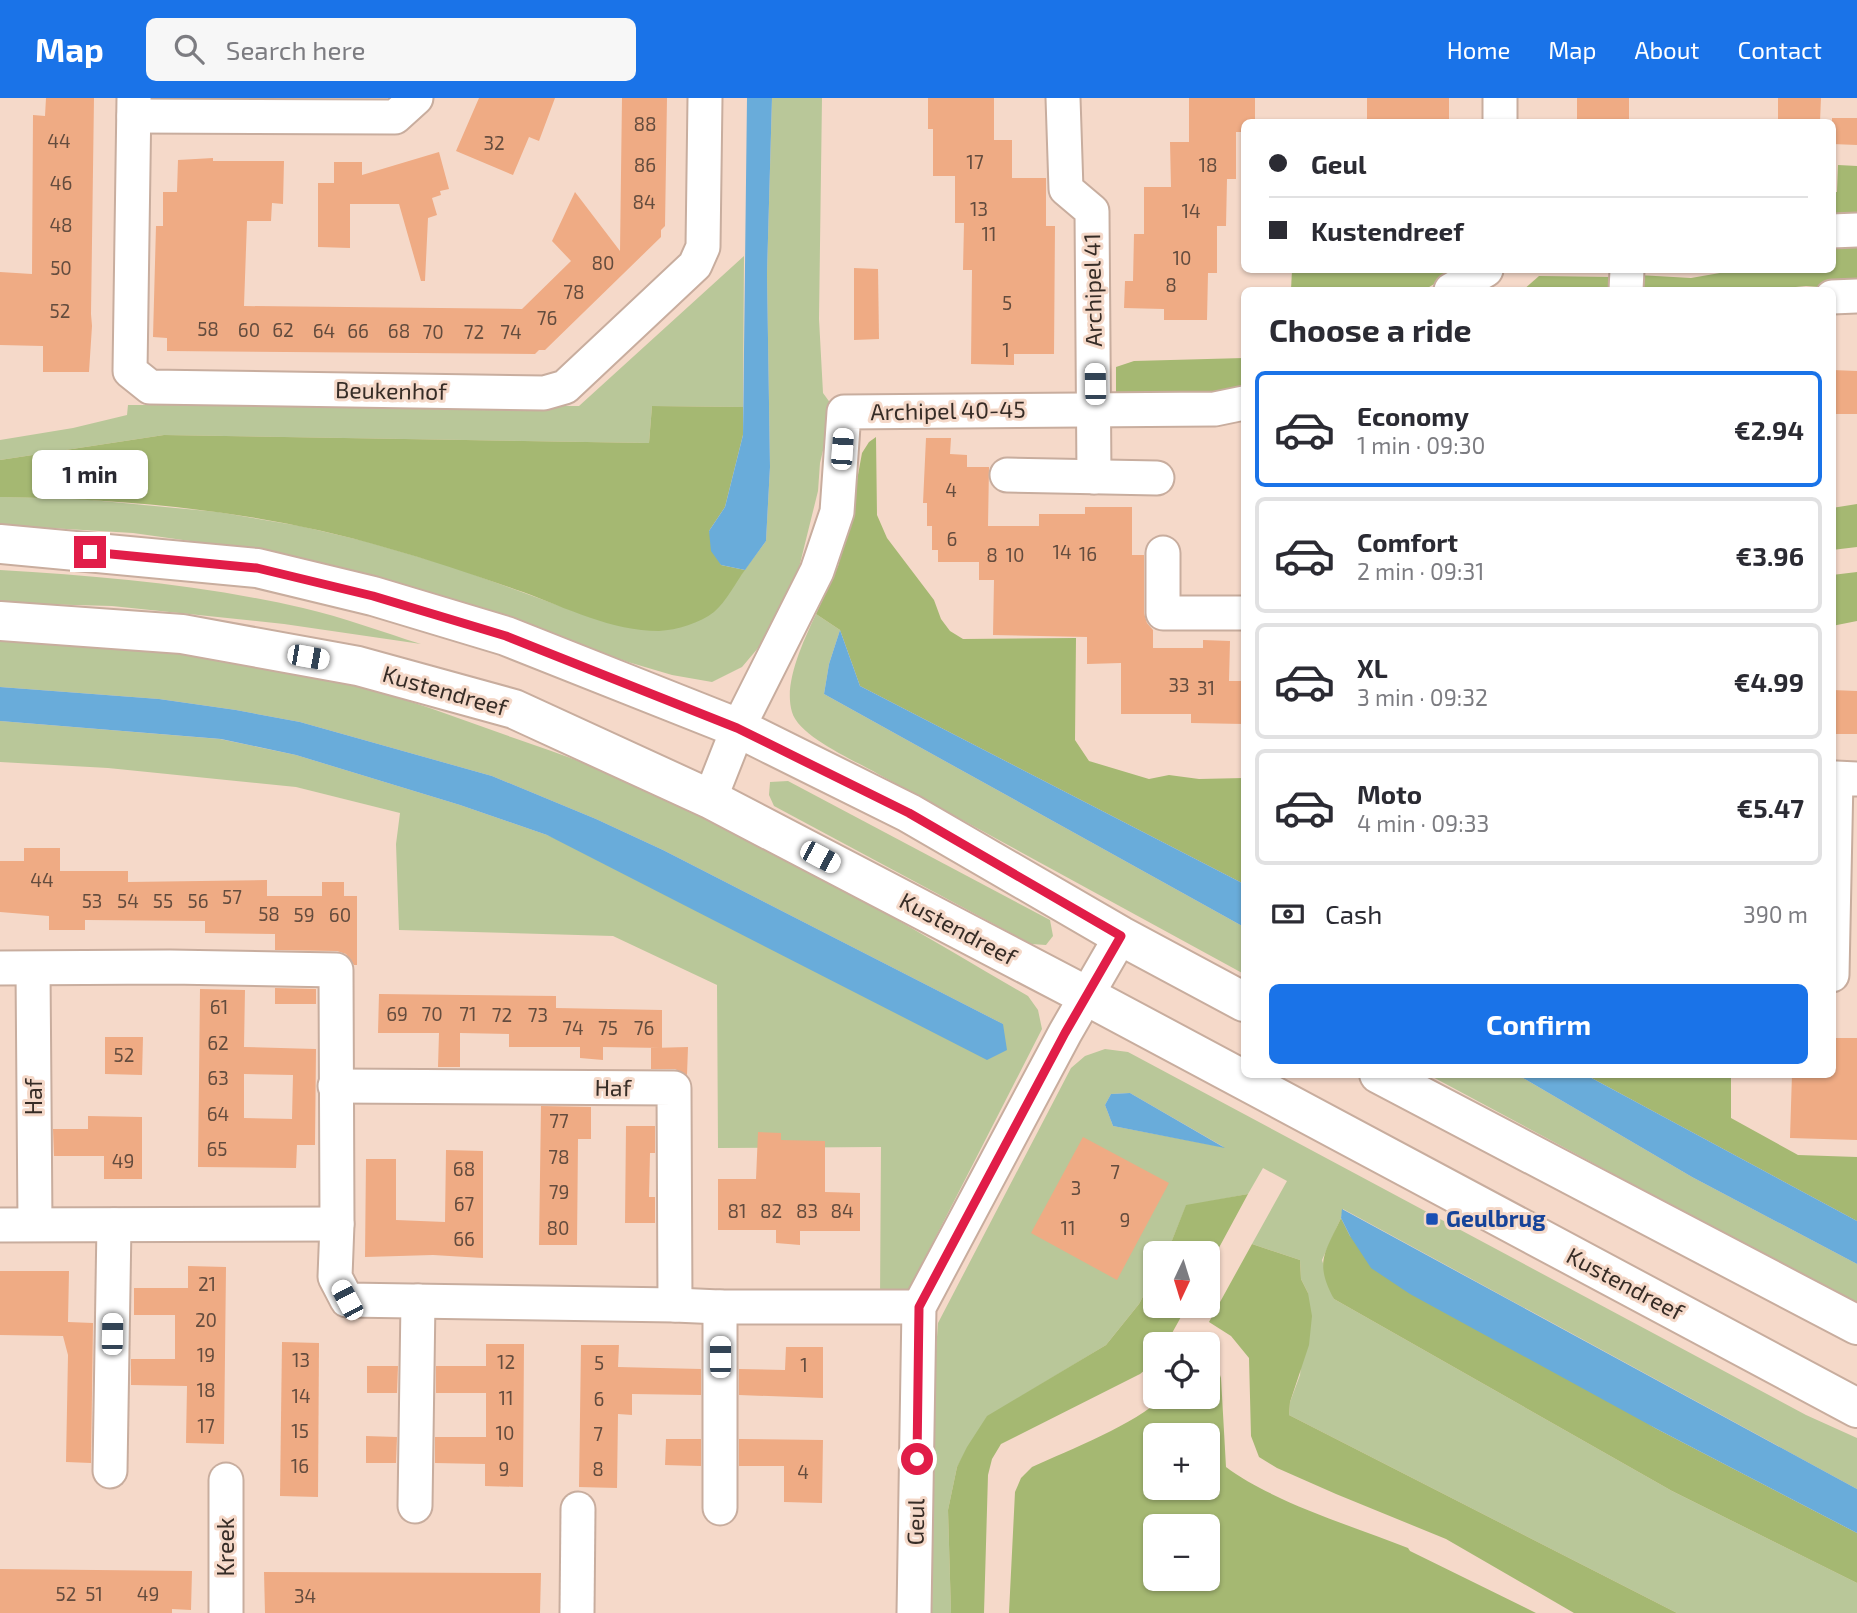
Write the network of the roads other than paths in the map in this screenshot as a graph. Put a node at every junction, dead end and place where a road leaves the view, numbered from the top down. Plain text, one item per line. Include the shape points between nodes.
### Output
1 (416, 98) edge
2 (705, 98) edge
3 (1063, 98) edge
4 (1500, 98) edge
5 (134, 107) edge
6 (1500, 119) edge
7 (1857, 230) edge
8 (1836, 231) edge
9 (1481, 273) edge
10 (1456, 287) edge
11 (1857, 296) edge
12 (1836, 297) edge
13 (1241, 404) edge
14 (1095, 409) junction
15 (1007, 475) dead end
16 (1094, 477) junction
17 (1157, 478) dead end
18 (0, 544) edge
19 (1163, 553) dead end
20 (1241, 613) edge
21 (0, 621) edge
22 (737, 728) junction
23 (1842, 778) edge
24 (710, 799) junction
25 (1836, 896) edge
26 (1121, 936) junction
27 (0, 968) edge
28 (33, 969) junction
29 (1085, 995) junction
30 (1241, 1000) edge
31 (1386, 1078) edge
32 (335, 1086) junction
33 (35, 1224) junction
34 (114, 1224) junction
35 (337, 1224) junction
36 (0, 1225) edge
37 (418, 1301) junction
38 (675, 1305) junction
39 (720, 1307) junction
40 (919, 1307) junction
41 (1857, 1325) edge
42 (1857, 1408) edge
43 (110, 1471) dead end
44 (226, 1480) dead end
45 (415, 1506) dead end
46 (720, 1508) dead end
47 (578, 1509) dead end
48 (226, 1613) edge
49 (577, 1613) edge
50 (914, 1613) edge

1 - 5 street, Beukenhof via 395,117
2 - 5 street, Beukenhof via 703,247 695,265 565,387 544,393 150,387 130,371
3 - 14 street, Archipel 41 via 1066,189 1093,211
4 - 6 street
7 - 8 street
9 - 10 street
11 - 12 street
13 - 14 street via 1215,410
14 - 16 street
14 - 22 street, Archipel 40-45 via 844,412 837,512 817,571
15 - 16 street
16 - 17 street
18 - 22 main road via 257,568 373,596 506,636
19 - 20 street via 1163,613
21 - 24 main road, Kustendreef via 182,634 358,666 514,709
22 - 24 street
22 - 26 main road via 909,813
23 - 25 street
24 - 29 main road, Kustendreef
26 - 29 street, Geul
26 - 30 main road
27 - 28 street
28 - 32 street via 336,970
28 - 33 street, Haf
29 - 40 street, Geul
29 - 42 main road, Kustendreef
31 - 41 main road
32 - 35 street
32 - 38 street, Haf via 674,1088
33 - 34 street
33 - 36 street
34 - 35 street
34 - 43 street
35 - 37 street via 335,1277 347,1300
37 - 38 street
37 - 45 street
38 - 39 street
39 - 40 street
39 - 46 street
40 - 50 street, Geul
44 - 48 street, Kreek
47 - 49 street

